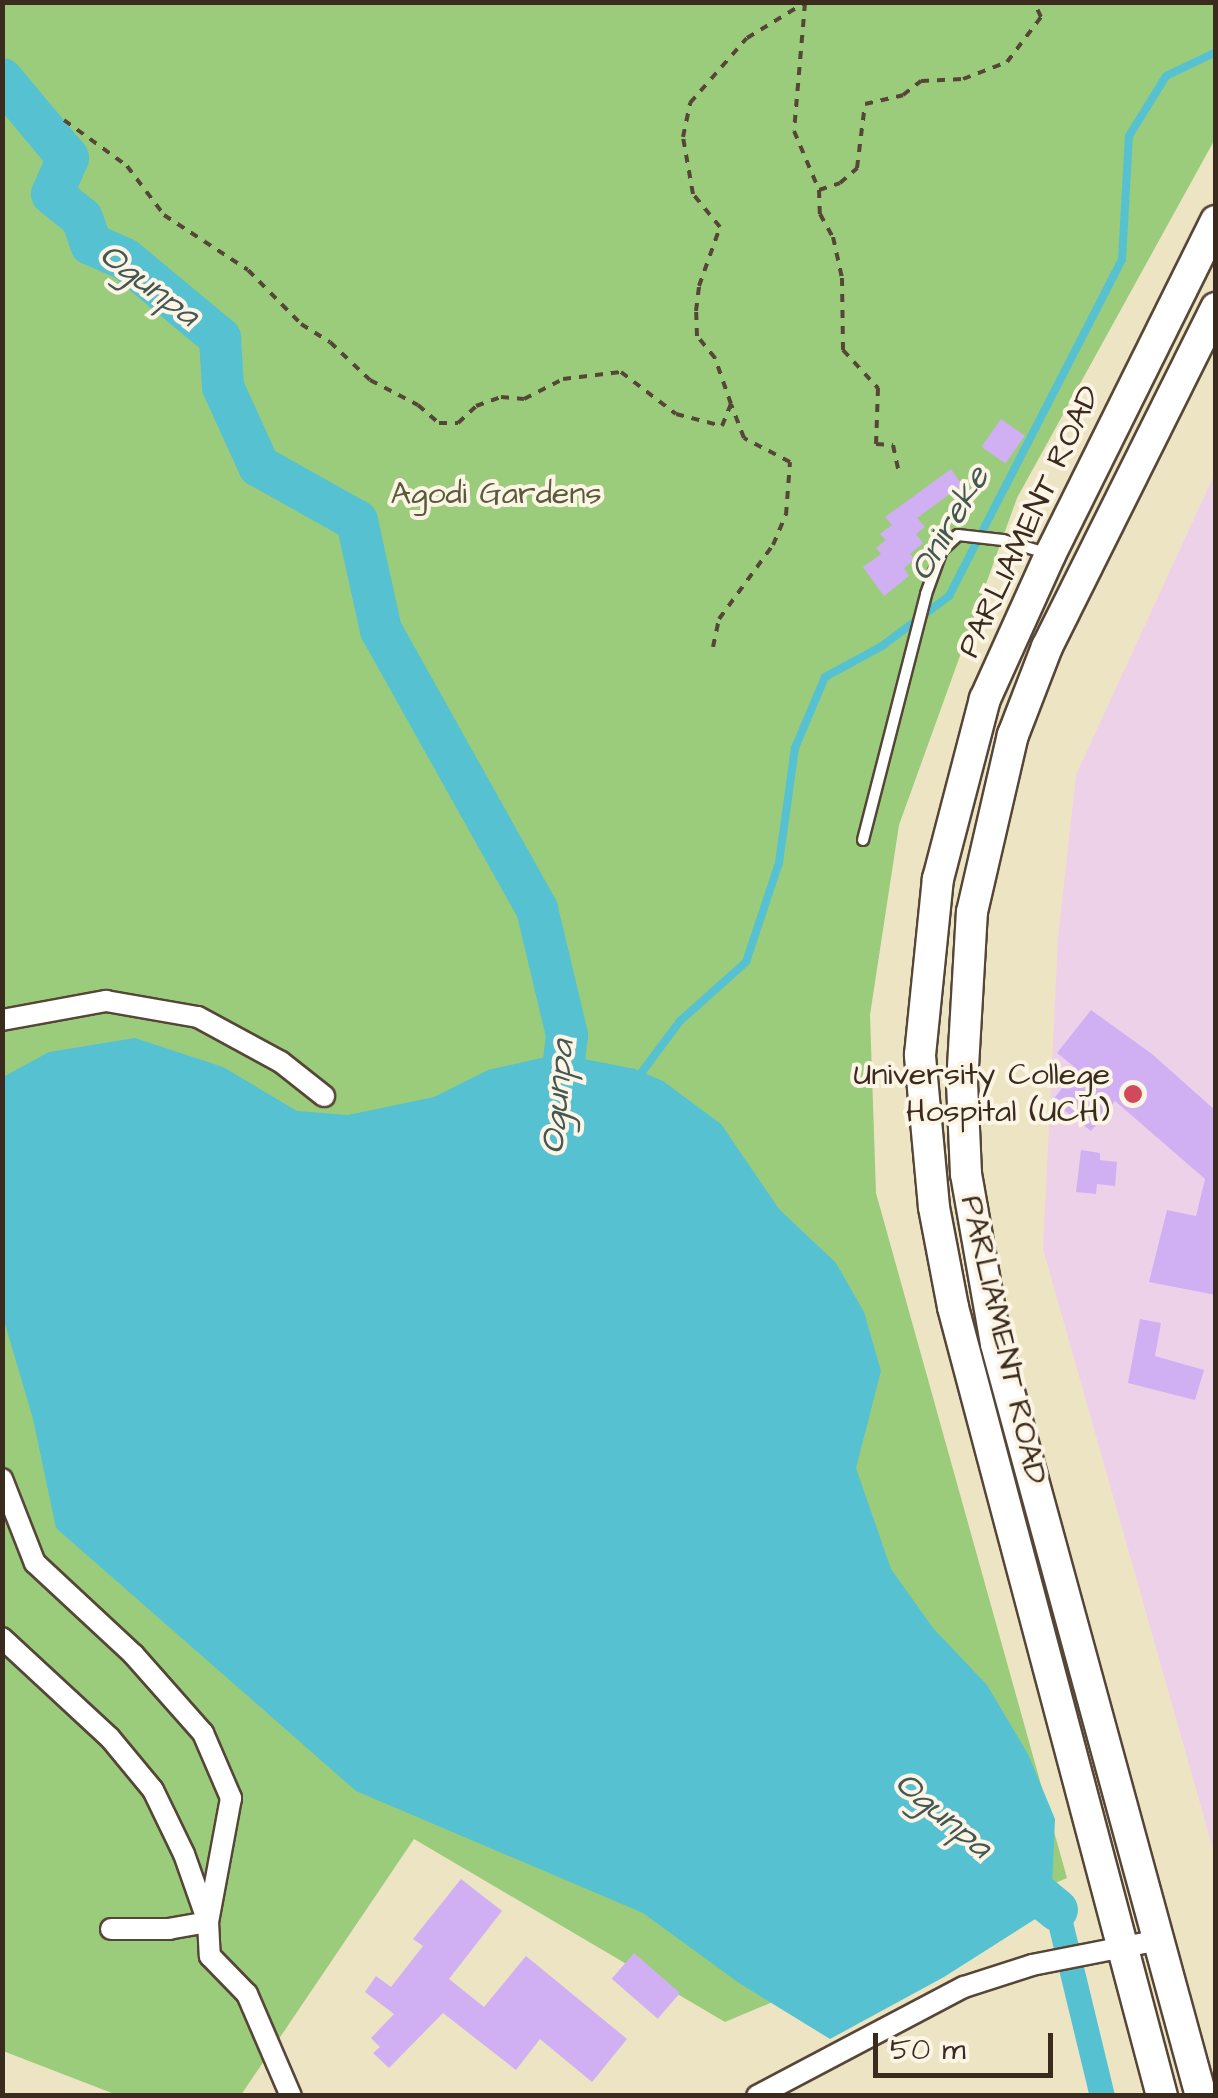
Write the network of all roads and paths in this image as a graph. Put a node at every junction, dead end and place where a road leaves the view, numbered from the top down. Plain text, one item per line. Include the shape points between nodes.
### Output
1 (1034, 2) edge
2 (805, 3) edge
3 (64, 120) dead end
4 (819, 190) junction
5 (1216, 221) edge
6 (1216, 308) edge
7 (731, 404) junction
8 (899, 474) dead end
9 (1050, 555) junction
10 (713, 647) dead end
11 (863, 840) dead end
12 (2, 1020) edge
13 (324, 1096) dead end
14 (2, 1480) edge
15 (2, 1638) edge
16 (208, 1922) junction
17 (111, 1928) dead end
18 (1160, 1940) junction
19 (1123, 1949) junction
20 (291, 2096) edge
21 (758, 2096) edge
22 (1162, 2096) edge
23 (1201, 2096) edge

1 - 4 path via 1041,17 1008,62 963,79 921,81 903,94 866,104 857,168
2 - 4 path via 794,132
2 - 7 path via 747,38 690,103 683,137 692,194 720,228 699,286 698,336 715,358
3 - 7 path via 128,166 164,215 248,270 370,380 418,404 439,423 458,423 476,406 501,397 524,400 589,373 621,372 676,414 722,426
4 - 8 path via 820,214 842,278 844,350 878,388 876,444 892,445
5 - 9 main road, PARLIAMENT ROAD
6 - 18 main road, PARLIAMENT ROAD via 1048,647 1014,735 972,912 962,1084 966,1174 996,1344
7 - 10 path via 744,438 790,462 786,514 719,619
9 - 11 lane via 958,535 942,550
9 - 19 main road, PARLIAMENT ROAD via 984,700 957,793 926,969 924,1133 953,1307
12 - 13 street via 106,1001 198,1017 281,1062
14 - 16 street via 35,1562 133,1654 203,1732 231,1798
15 - 16 street via 110,1738 153,1790
16 - 17 street
16 - 20 street via 210,1956 247,1994
18 - 19 street
18 - 23 main road, PARLIAMENT ROAD
19 - 21 street via 1032,1965 964,1988
19 - 22 main road, PARLIAMENT ROAD

